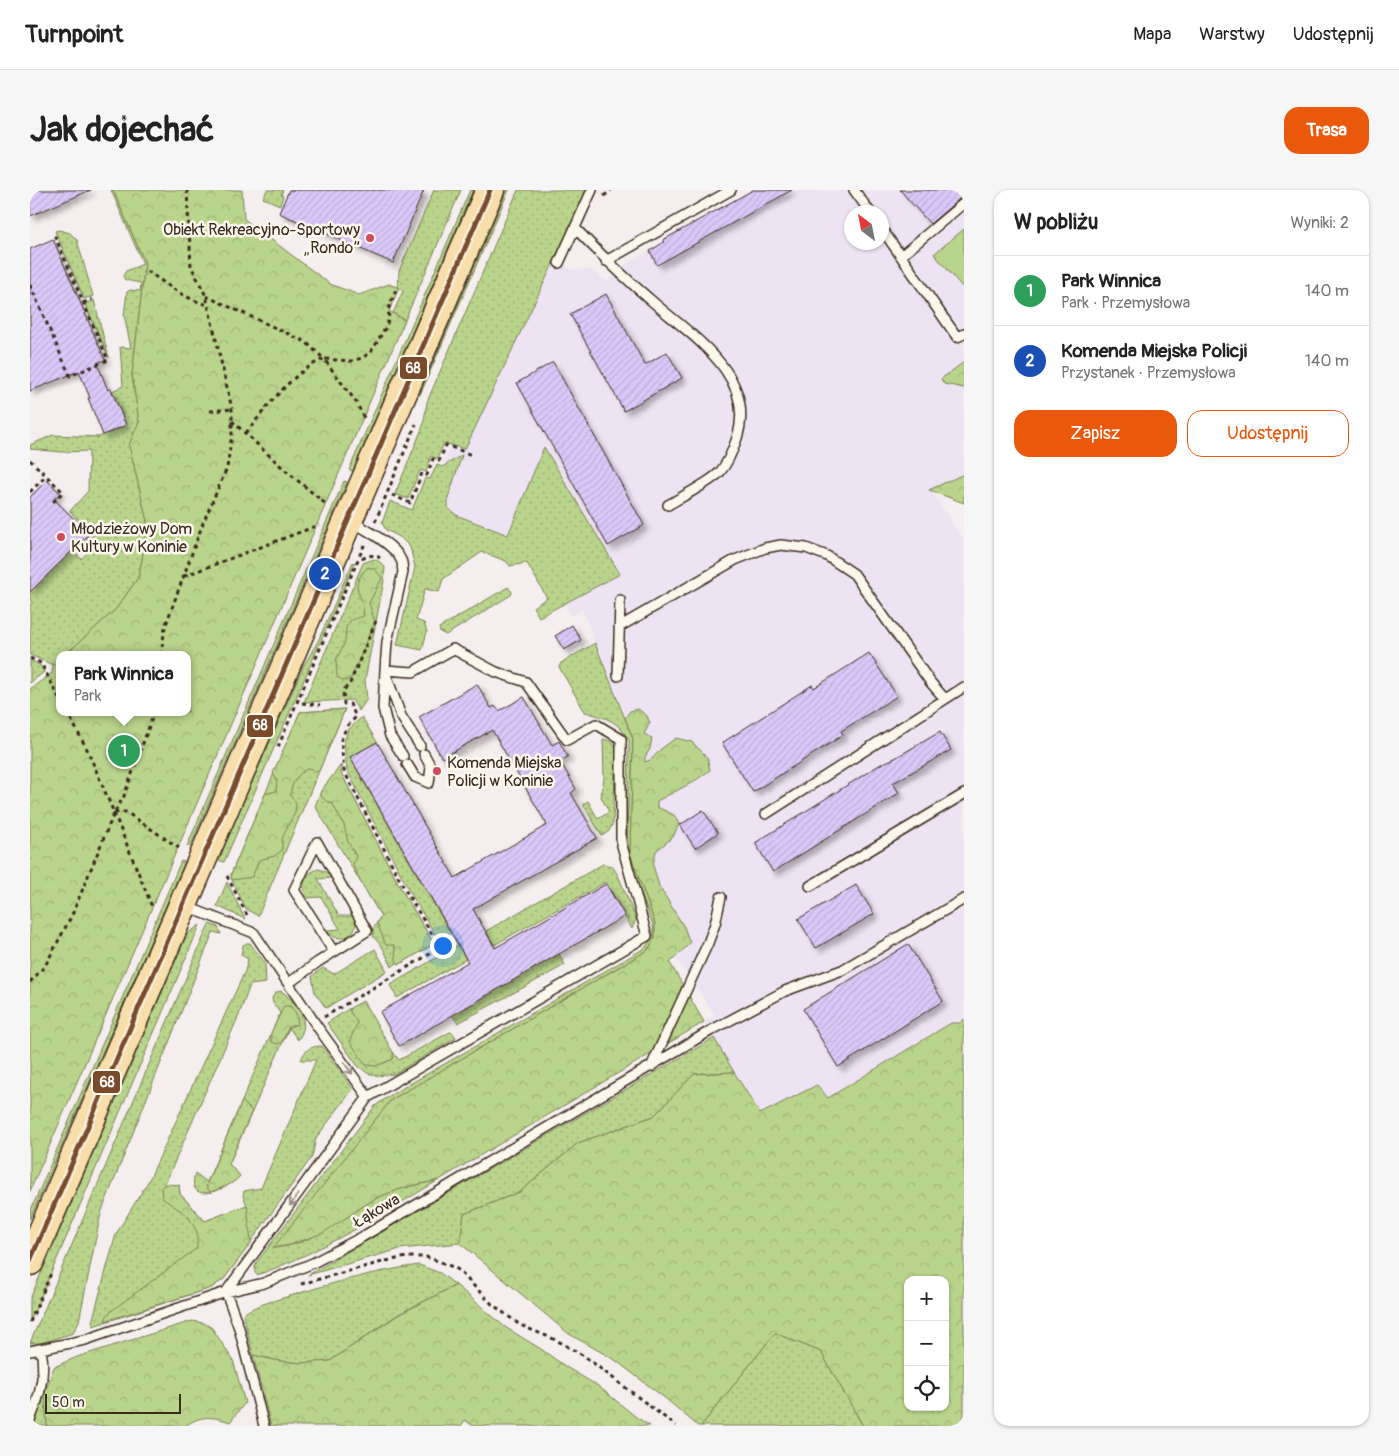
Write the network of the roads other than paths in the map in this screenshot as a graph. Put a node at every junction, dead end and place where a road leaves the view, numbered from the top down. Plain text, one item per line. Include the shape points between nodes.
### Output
1 (490, 190) edge
2 (592, 190) edge
3 (731, 190) edge
4 (854, 190) edge
5 (964, 203) edge
6 (865, 205) edge
7 (576, 229) junction
8 (889, 239) edge
9 (901, 256) junction
10 (606, 261) junction
11 (559, 263) dead end
12 (964, 334) edge
13 (668, 505) dead end
14 (349, 520) junction
15 (620, 600) dead end
16 (619, 626) junction
17 (384, 670) junction
18 (618, 676) dead end
19 (964, 687) edge
20 (945, 699) junction
21 (964, 794) edge
22 (766, 814) dead end
23 (810, 886) dead end
24 (721, 898) dead end
25 (964, 899) edge
26 (183, 905) junction
27 (334, 952) junction
28 (289, 983) junction
29 (651, 1067) junction
30 (368, 1097) junction
31 (30, 1261) edge
32 (226, 1292) junction
33 (41, 1350) junction
34 (30, 1351) edge
35 (30, 1420) edge
36 (264, 1426) edge

1 - 14 main road
2 - 7 lane
3 - 10 lane
4 - 6 lane
5 - 9 lane
7 - 10 lane
7 - 11 lane
8 - 9 lane
9 - 12 lane via 957,337
10 - 13 lane via 717,358 739,397 741,424 732,451 719,473
14 - 17 lane via 374,534 402,561
14 - 26 main road
15 - 16 lane
16 - 18 lane
16 - 20 lane via 735,560 781,545 806,548 827,556 854,574
17 - 17 lane via 383,708 390,736 415,777 429,783 432,767 401,716
17 - 30 lane via 414,672 453,649 496,672 526,682 567,740 596,724 621,739 621,842 647,936
19 - 20 lane
20 - 22 lane
21 - 23 lane
24 - 29 lane via 708,943
25 - 29 lane, Łąkowa via 842,970 779,994
26 - 28 lane via 254,932
26 - 31 main road
27 - 27 lane via 294,890 317,842 367,931
27 - 28 lane
28 -> 30 lane
29 - 32 lane, Łąkowa via 313,1263 264,1283
30 -> 32 lane
32 - 33 lane, Łąkowa via 85,1340
32 - 36 lane via 239,1328
33 - 34 lane, Łąkowa
33 - 35 lane via 44,1364 37,1404

